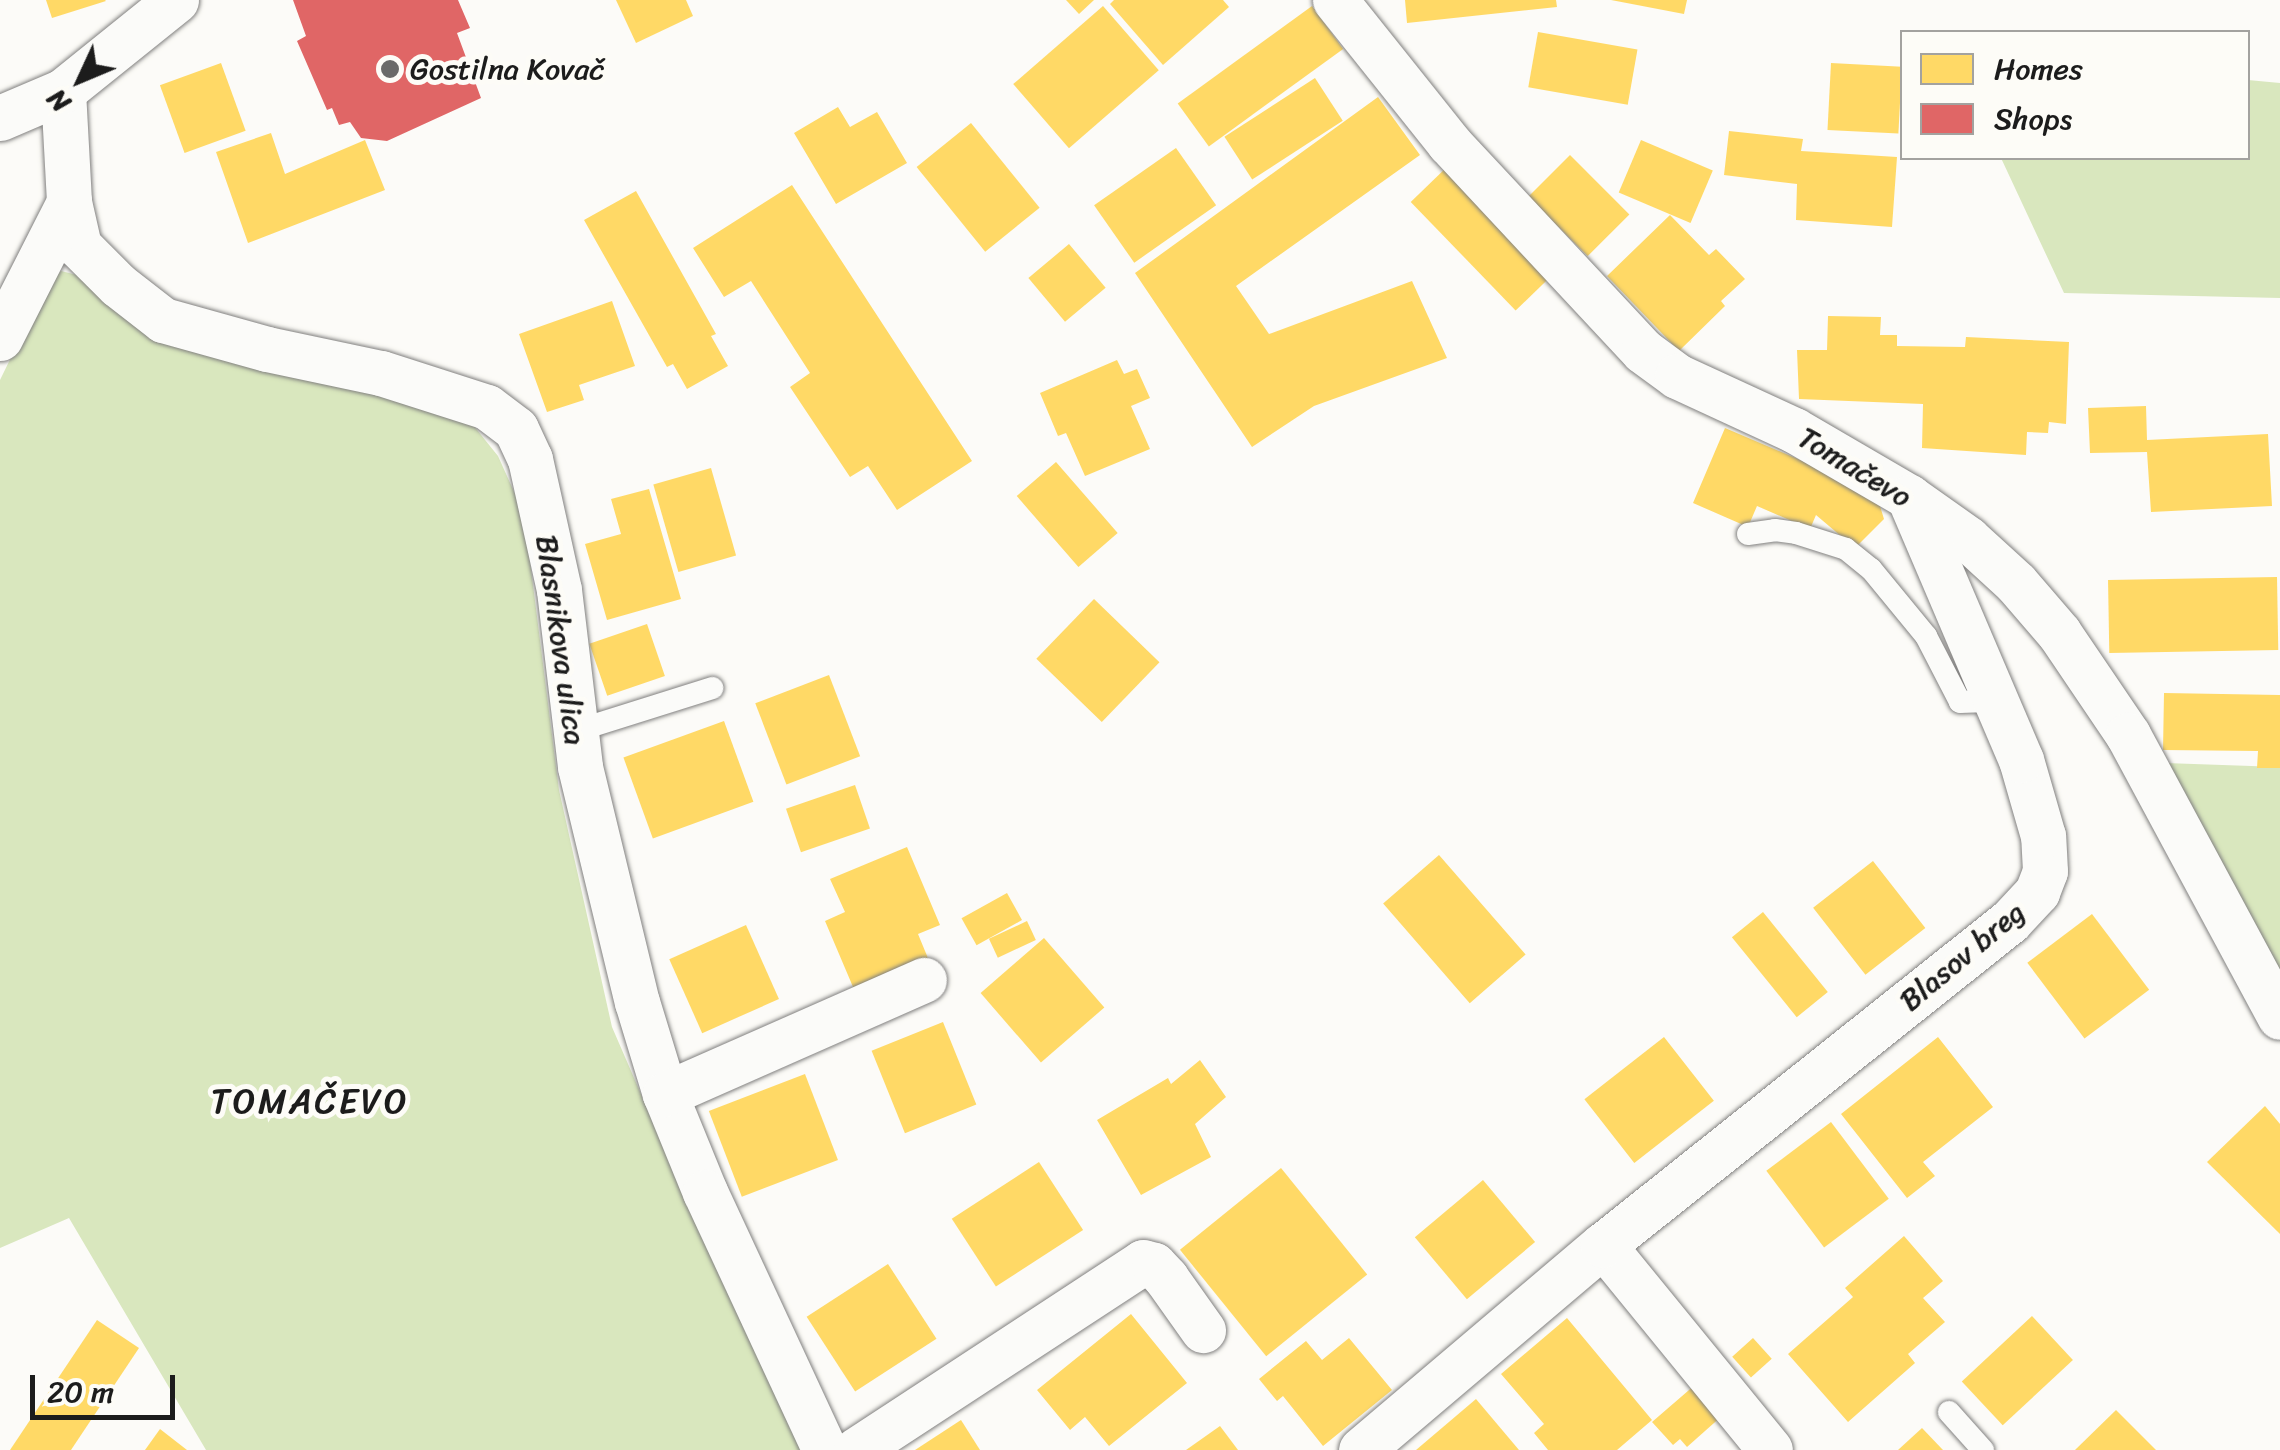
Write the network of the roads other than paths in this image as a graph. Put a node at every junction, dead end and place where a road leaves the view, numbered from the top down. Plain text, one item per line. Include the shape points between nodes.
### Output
1 (176, 0) edge
2 (1335, 0) edge
3 (62, 90) junction
4 (0, 118) edge
5 (69, 202) junction
6 (0, 338) edge
7 (1909, 498) junction
8 (1748, 534) dead end
9 (712, 688) dead end
10 (1996, 701) junction
11 (576, 731) junction
12 (924, 980) dead end
13 (2280, 1018) edge
14 (664, 1094) junction
15 (1603, 1246) junction
16 (1203, 1330) dead end
17 (1949, 1412) dead end
18 (826, 1450) edge
19 (856, 1450) edge
20 (1362, 1450) edge
21 (1770, 1450) edge
22 (1983, 1450) edge

1 - 3 street
2 - 7 street, Tomačevo via 1449,144 1643,351 1677,376 1794,430
3 - 4 street
3 - 5 street, Blasnikova ulica
5 - 6 street
5 - 11 street, Blasnikova ulica via 79,246 163,320 398,379 488,407 516,429 530,459 559,590
7 - 10 street, Blasov breg
7 - 13 street, Tomačevo via 2016,583 2087,671
8 - 10 lane via 1786,531 1846,549 1872,569 1926,636 1960,702
9 - 11 lane
10 - 15 street, Blasov breg via 2044,836 2046,871 2036,892 2010,920
11 - 14 street, Blasnikova ulica via 605,885
12 - 14 street
14 - 18 street, Blasnikova ulica
15 - 20 street, Blasov breg
15 - 21 street
16 - 19 street via 1166,1278 1143,1262
17 - 22 lane

